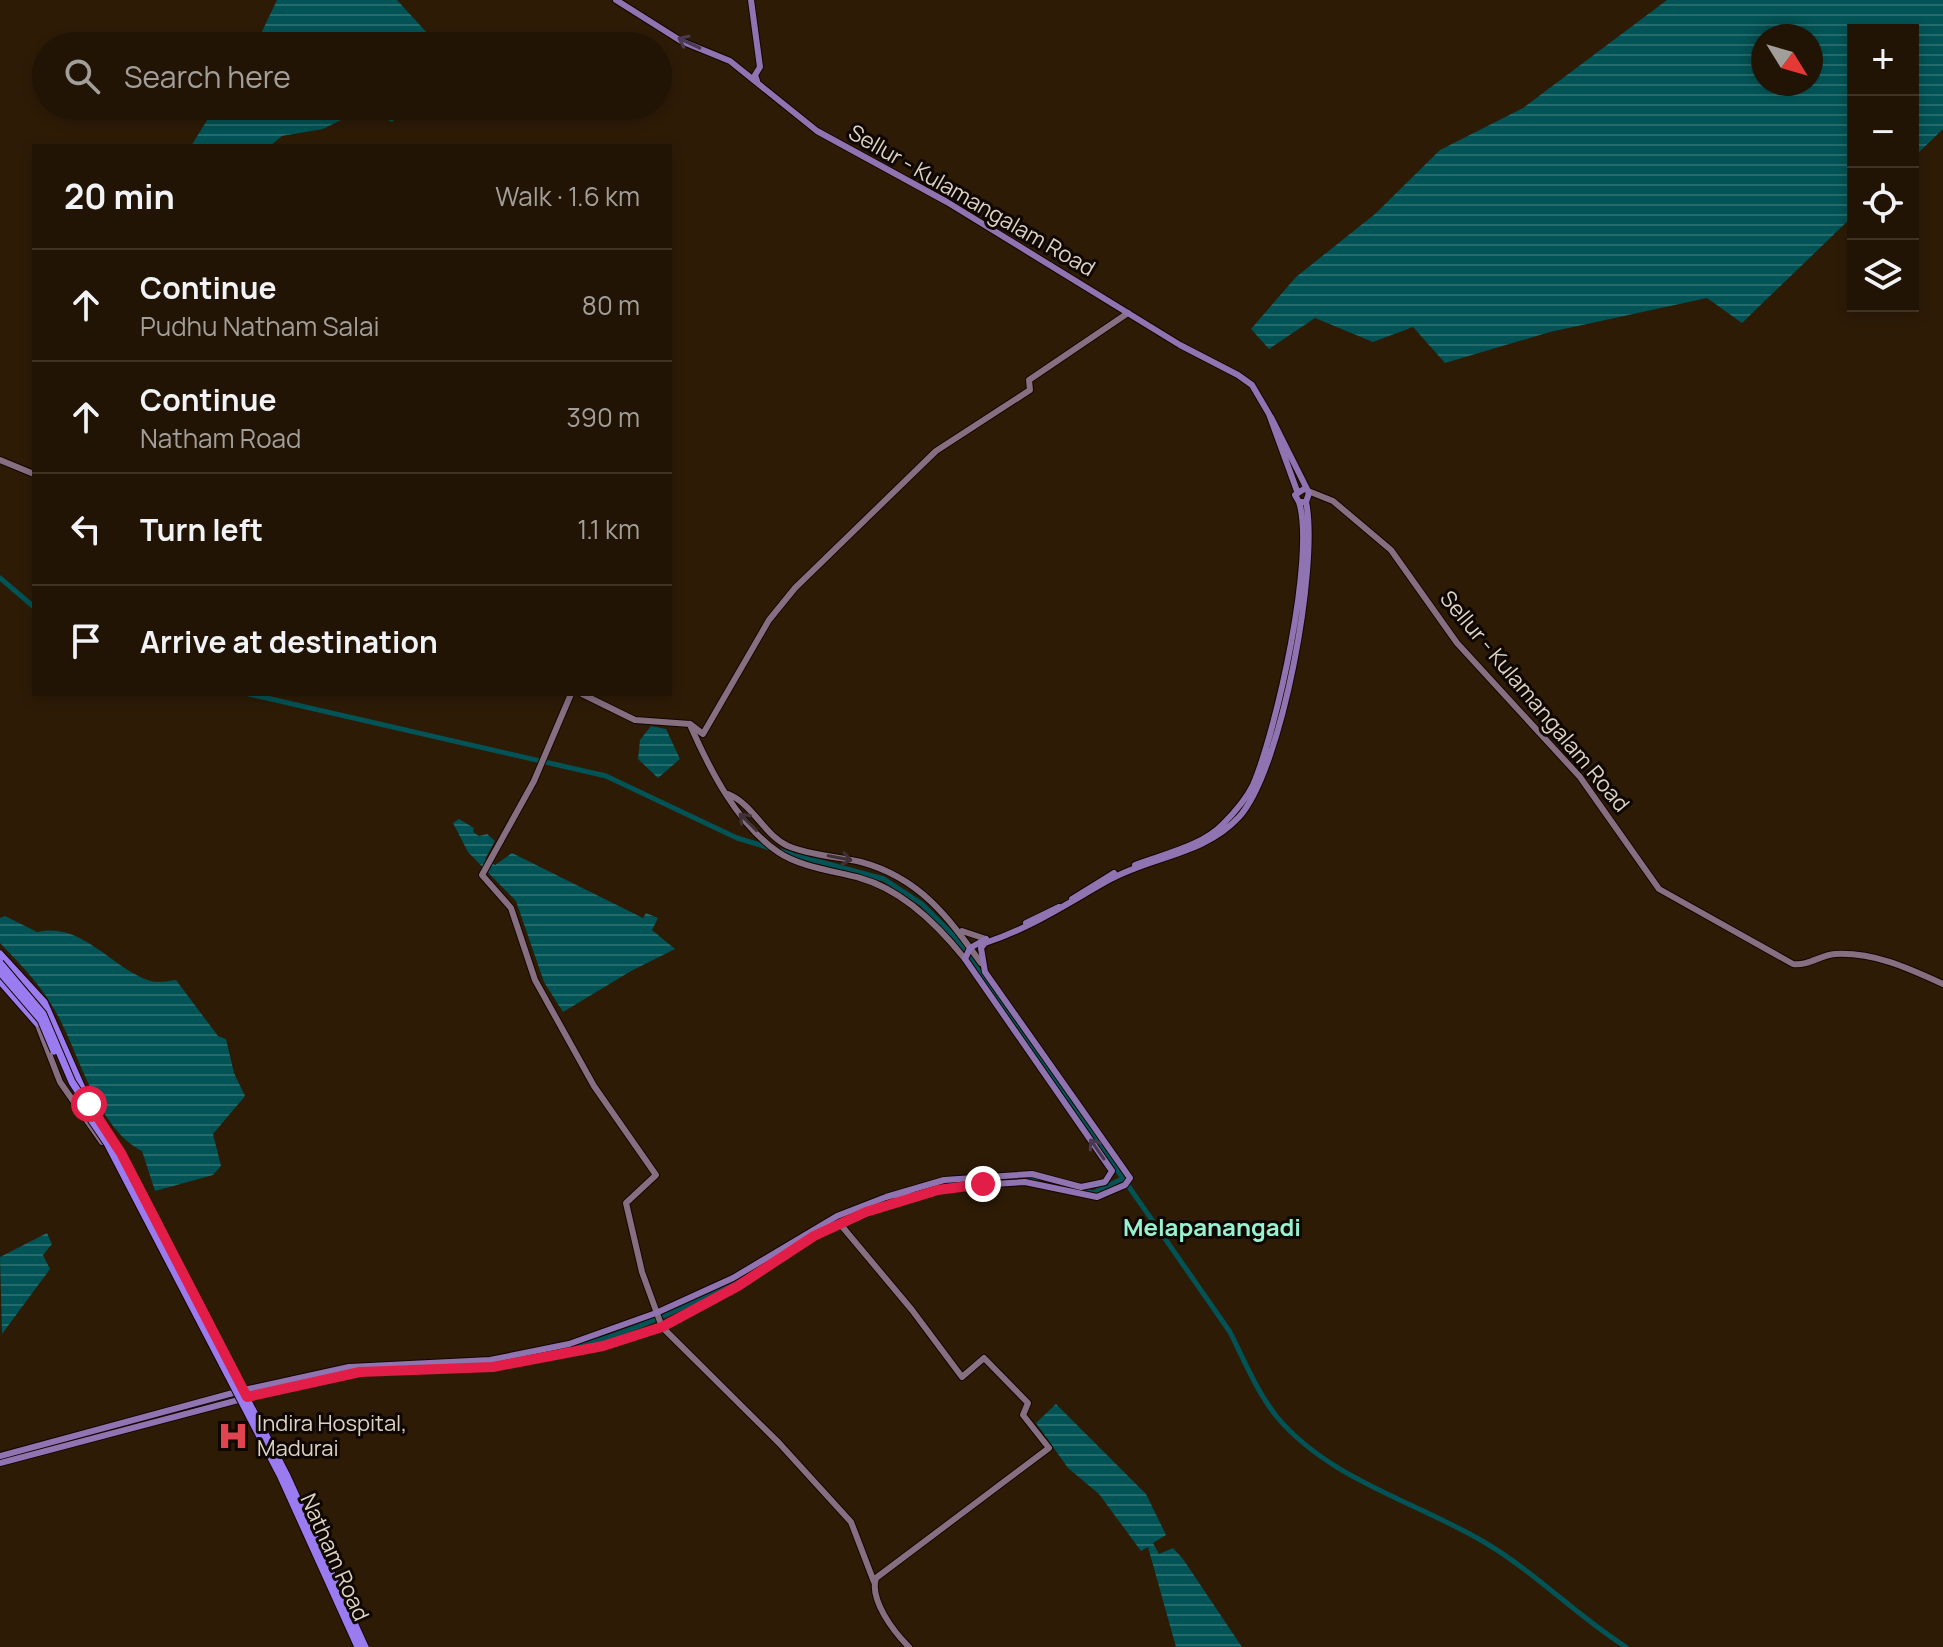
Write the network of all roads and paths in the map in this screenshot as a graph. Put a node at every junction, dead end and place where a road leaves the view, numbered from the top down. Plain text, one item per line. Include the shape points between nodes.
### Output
1 (616, 0) edge
2 (751, 0) edge
3 (667, 32) edge
4 (672, 35) edge
5 (757, 81) junction
6 (1128, 313) junction
7 (1269, 414) junction
8 (0, 460) edge
9 (32, 473) edge
10 (1303, 490) junction
11 (1322, 498) junction
12 (1304, 501) junction
13 (570, 696) edge
14 (586, 696) edge
15 (690, 724) junction
16 (728, 794) junction
17 (806, 851) junction
18 (803, 862) junction
19 (959, 930) junction
20 (984, 942) junction
21 (966, 952) junction
22 (0, 958) edge
23 (981, 963) junction
24 (0, 977) edge
25 (1943, 984) edge
26 (37, 1023) joint
27 (89, 1104) junction
28 (840, 1224) junction
29 (659, 1320) junction
30 (245, 1394) junction
31 (236, 1397) junction
32 (0, 1456) edge
33 (0, 1463) edge
34 (874, 1582) junction
35 (357, 1647) edge
36 (366, 1647) edge
37 (909, 1647) edge

3 -> 1 main road, Sellur - Kulamangalam Road
2 - 5 main road via 760,67
5 -> 4 main road, Sellur - Kulamangalam Road via 730,61
5 - 6 main road, Sellur - Kulamangalam Road via 817,131 999,232
6 - 7 main road, Sellur - Kulamangalam Road via 1252,385
6 - 15 main road via 1029,380 1030,390 936,451 880,503 769,620 703,734
7 - 10 main road, Sellur - Kulamangalam Road
7 - 10 main road
8 - 9 main road
10 - 11 main road, Sellur - Kulamangalam Road
10 - 12 main road
10 - 12 main road via 1295,497
11 - 12 main road
11 - 25 main road, Sellur - Kulamangalam Road via 1348,513 1396,556 1457,643 1580,777 1665,893 1793,964 1830,954 1863,955
12 - 20 main road via 1299,592 1281,689 1244,800 1206,838 1107,876
13 - 29 main road via 538,771 482,875 511,908 544,1000 594,1086 656,1175 626,1203
14 - 15 main road via 635,720
15 - 16 main road
16 - 17 main road via 740,799 786,845
18 -> 16 main road via 774,848 733,807
17 - 18 main road
17 -> 19 main road via 882,869 936,905
18 - 21 main road via 893,892
19 - 20 main road
19 - 21 main road
20 - 21 main road
20 - 23 main road
21 - 23 main road
29 -> 21 main road via 819,1225 913,1187 960,1177 1032,1174 1093,1187 1110,1178 1112,1171
22 - 27 main road, Natham Road via 38,1001
22 - 27 highway via 29,984 52,1017
22 - 36 highway, bridge via 43,1014 72,1082 119,1154 286,1474
23 - 28 main road via 1121,1165 1127,1184 1094,1197 1038,1183 961,1186 902,1198
24 - 26 highway
24 - 35 highway, bridge via 41,1020 71,1090 107,1143 281,1477
26 - 31 main road, Natham Road via 63,1088 112,1158
27 - 30 main road, Natham Road via 121,1153
28 - 29 main road
28 - 34 main road via 962,1377 984,1358 1028,1403 1023,1415 1049,1448
29 - 30 main road via 510,1357 369,1364
29 - 30 main road via 561,1357 493,1367 360,1372
29 - 34 main road via 851,1522
30 - 31 main road
30 - 36 main road, Natham Road via 293,1483
31 - 32 main road
31 - 33 main road
31 - 35 main road, Natham Road
34 - 37 main road via 883,1613

